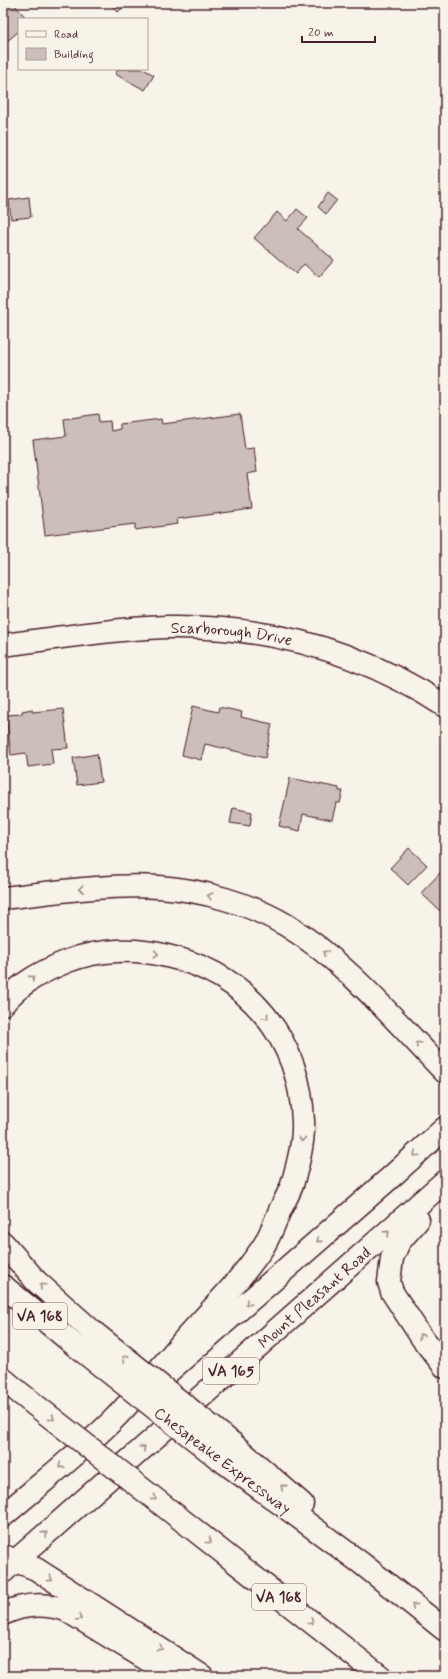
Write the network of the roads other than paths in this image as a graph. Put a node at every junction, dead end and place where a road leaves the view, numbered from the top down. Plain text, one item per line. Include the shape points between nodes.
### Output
1 (3, 645) edge
2 (445, 706) edge
3 (3, 898) edge
4 (3, 1004) edge
5 (445, 1072) edge
6 (445, 1128) edge
7 (445, 1181) edge
8 (445, 1197) edge
9 (3, 1243) edge
10 (3, 1286) edge
11 (84, 1339) junction
12 (445, 1367) edge
13 (3, 1379) edge
14 (111, 1422) junction
15 (3, 1516) edge
16 (7, 1562) edge
17 (3, 1614) edge
18 (445, 1630) edge
19 (174, 1676) edge
20 (202, 1676) edge
21 (380, 1676) edge

1 - 2 main road, Scarborough Drive via 166,627 219,628 265,633 310,644 364,662 424,692
5 -> 3 main road via 330,957 286,925 230,901 187,890 159,887 108,887
4 -> 14 main road via 35,976 80,956 102,952 150,952 200,966 223,977 247,995 276,1030 292,1065 303,1122 301,1149 291,1187 264,1246 225,1295
6 -> 14 main road, VA 165
16 -> 7 main road, Mount Pleasant Road / VA 165
12 -> 8 main road via 417,1331 392,1292 389,1282 392,1258 399,1242 419,1219
11 -> 9 main road
10 - 11 main road, Chesapeake Expressway / VA 168
18 -> 11 main road, Chesapeake Expressway / VA 168, bridge
13 -> 21 main road, VA 168, bridge
14 -> 15 main road, VA 165
16 -> 20 main road via 36,1569
17 -> 19 main road via 28,1606 52,1605 66,1610

